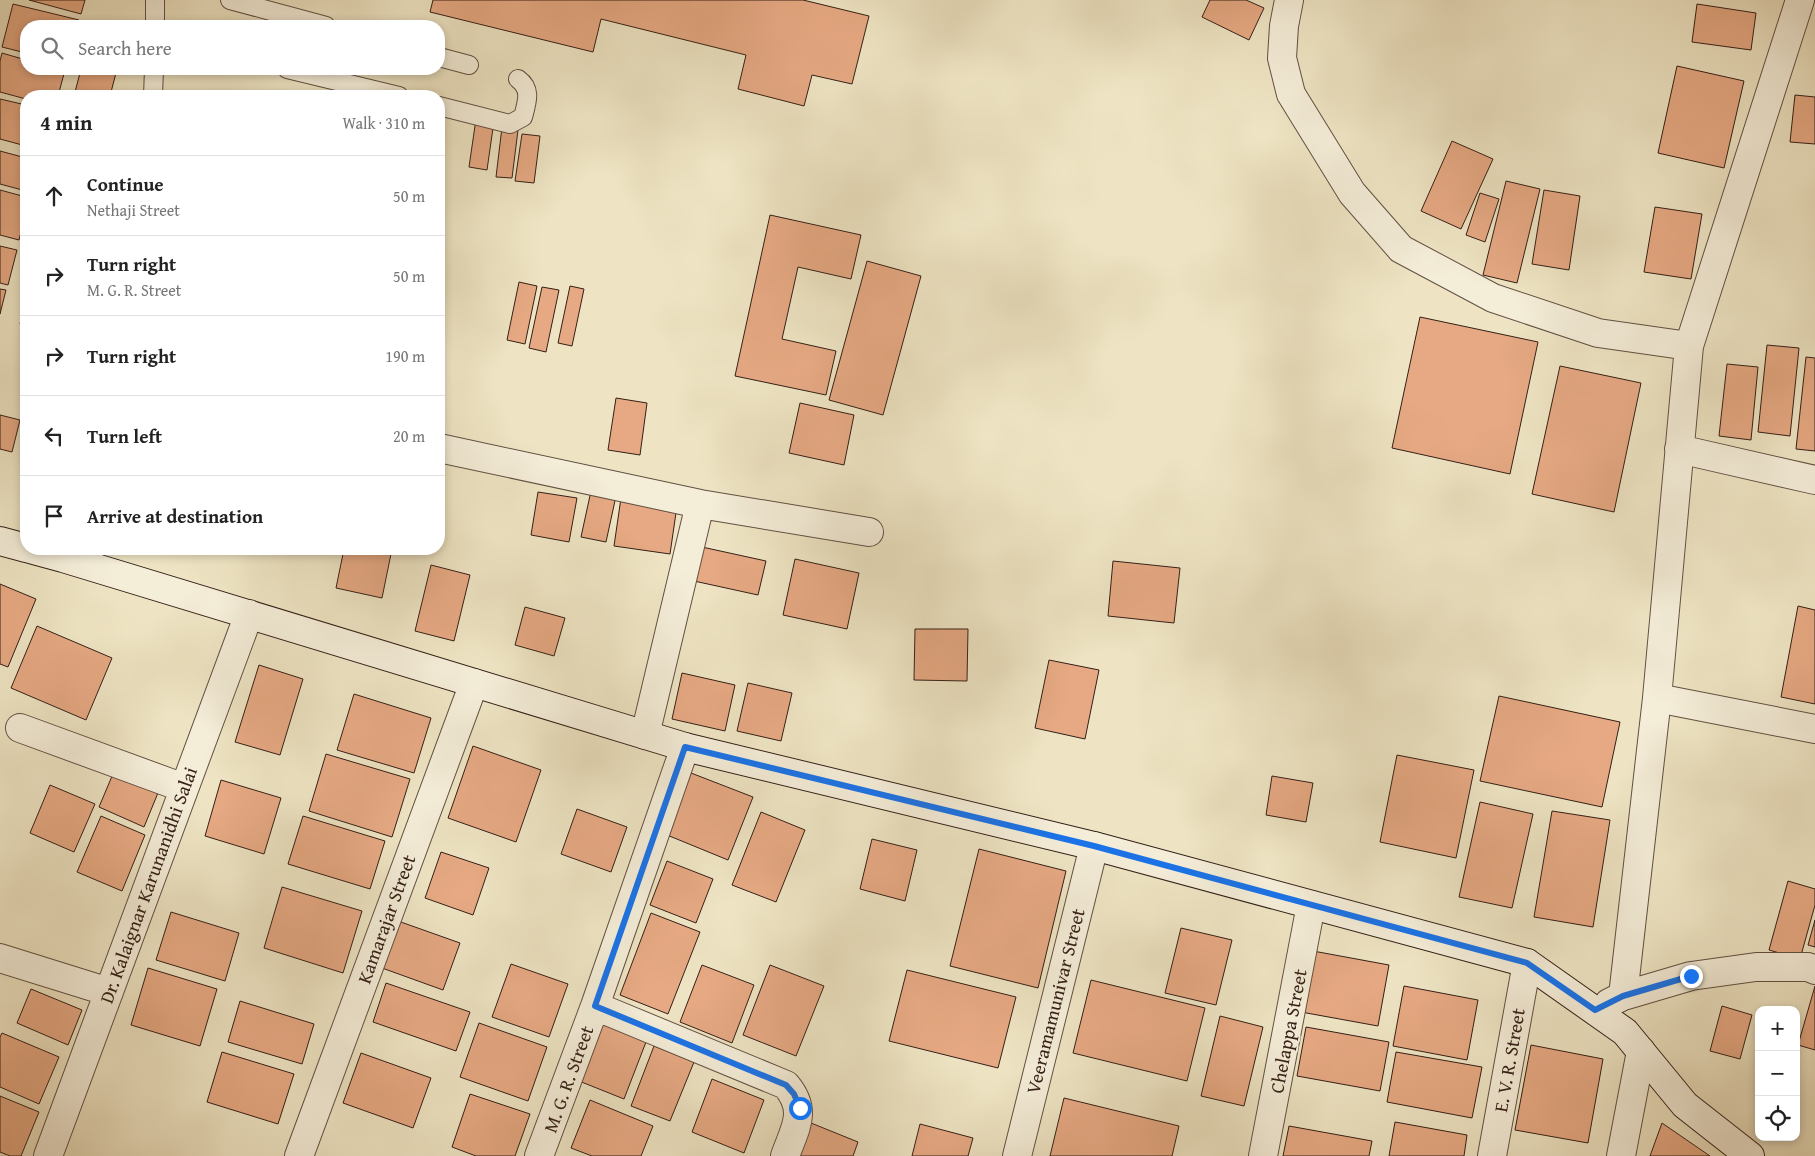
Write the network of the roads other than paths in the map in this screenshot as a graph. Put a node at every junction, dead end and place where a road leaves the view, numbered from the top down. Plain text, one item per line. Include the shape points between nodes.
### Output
1 (155, 0) edge
2 (230, 0) edge
3 (1289, 0) edge
4 (1800, 0) edge
5 (155, 20) edge
6 (304, 20) edge
7 (445, 59) edge
8 (469, 65) dead end
9 (154, 75) edge
10 (312, 75) edge
11 (518, 79) dead end
12 (153, 90) edge
13 (374, 90) edge
14 (445, 108) edge
15 (1690, 346) junction
16 (445, 449) edge
17 (1679, 449) junction
18 (1815, 480) edge
19 (700, 504) junction
20 (869, 532) dead end
21 (0, 541) edge
22 (20, 546) edge
23 (70, 555) edge
24 (249, 614) junction
25 (474, 683) junction
26 (1657, 698) junction
27 (20, 728) dead end
28 (1815, 730) edge
29 (645, 735) junction
30 (685, 747) junction
31 (184, 788) junction
32 (1094, 846) junction
33 (1311, 905) junction
34 (0, 958) edge
35 (1527, 963) junction
36 (1815, 970) edge
37 (109, 992) junction
38 (1623, 996) junction
39 (595, 1006) junction
40 (1595, 1010) junction
41 (1641, 1052) junction
42 (48, 1156) edge
43 (299, 1156) edge
44 (539, 1156) edge
45 (785, 1156) edge
46 (1017, 1156) edge
47 (1263, 1156) edge
48 (1492, 1156) edge
49 (1620, 1156) edge
50 (1750, 1156) edge

1 - 5 lane
2 - 6 lane
3 - 15 street via 1282,58 1291,94 1352,193 1401,249 1493,298 1598,332
4 - 15 street
7 - 8 lane
9 - 12 lane
10 - 13 lane
11 - 14 lane via 528,95 523,118 518,121 510,124
15 - 17 street
16 - 19 street
17 - 18 street
17 - 26 street
19 - 20 street
19 - 29 street
21 - 22 street
23 - 24 street
24 - 25 street
24 - 31 street, Dr. Kalaignar Karunanidhi Salai
25 - 29 street
25 - 43 street, Kamarajar Street
26 - 28 street
26 - 38 street
27 - 31 street
29 - 30 street
30 - 32 street
30 - 39 street, M. G. R. Street
31 - 37 street, Dr. Kalaignar Karunanidhi Salai
32 - 33 street
32 - 46 street, Veeramamunivar Street
33 - 35 street
33 - 47 street, Chelappa Street
34 - 37 street
35 - 40 street
35 - 48 street, E. V. R. Street
36 - 38 street via 1808,967 1747,968 1691,976
37 - 42 street, Dr. Kalaignar Karunanidhi Salai
38 - 40 street
39 - 44 street, M. G. R. Street
39 - 45 street via 786,1085 800,1108
40 - 41 street via 1625,1032
41 - 49 street
41 - 50 street via 1685,1106

